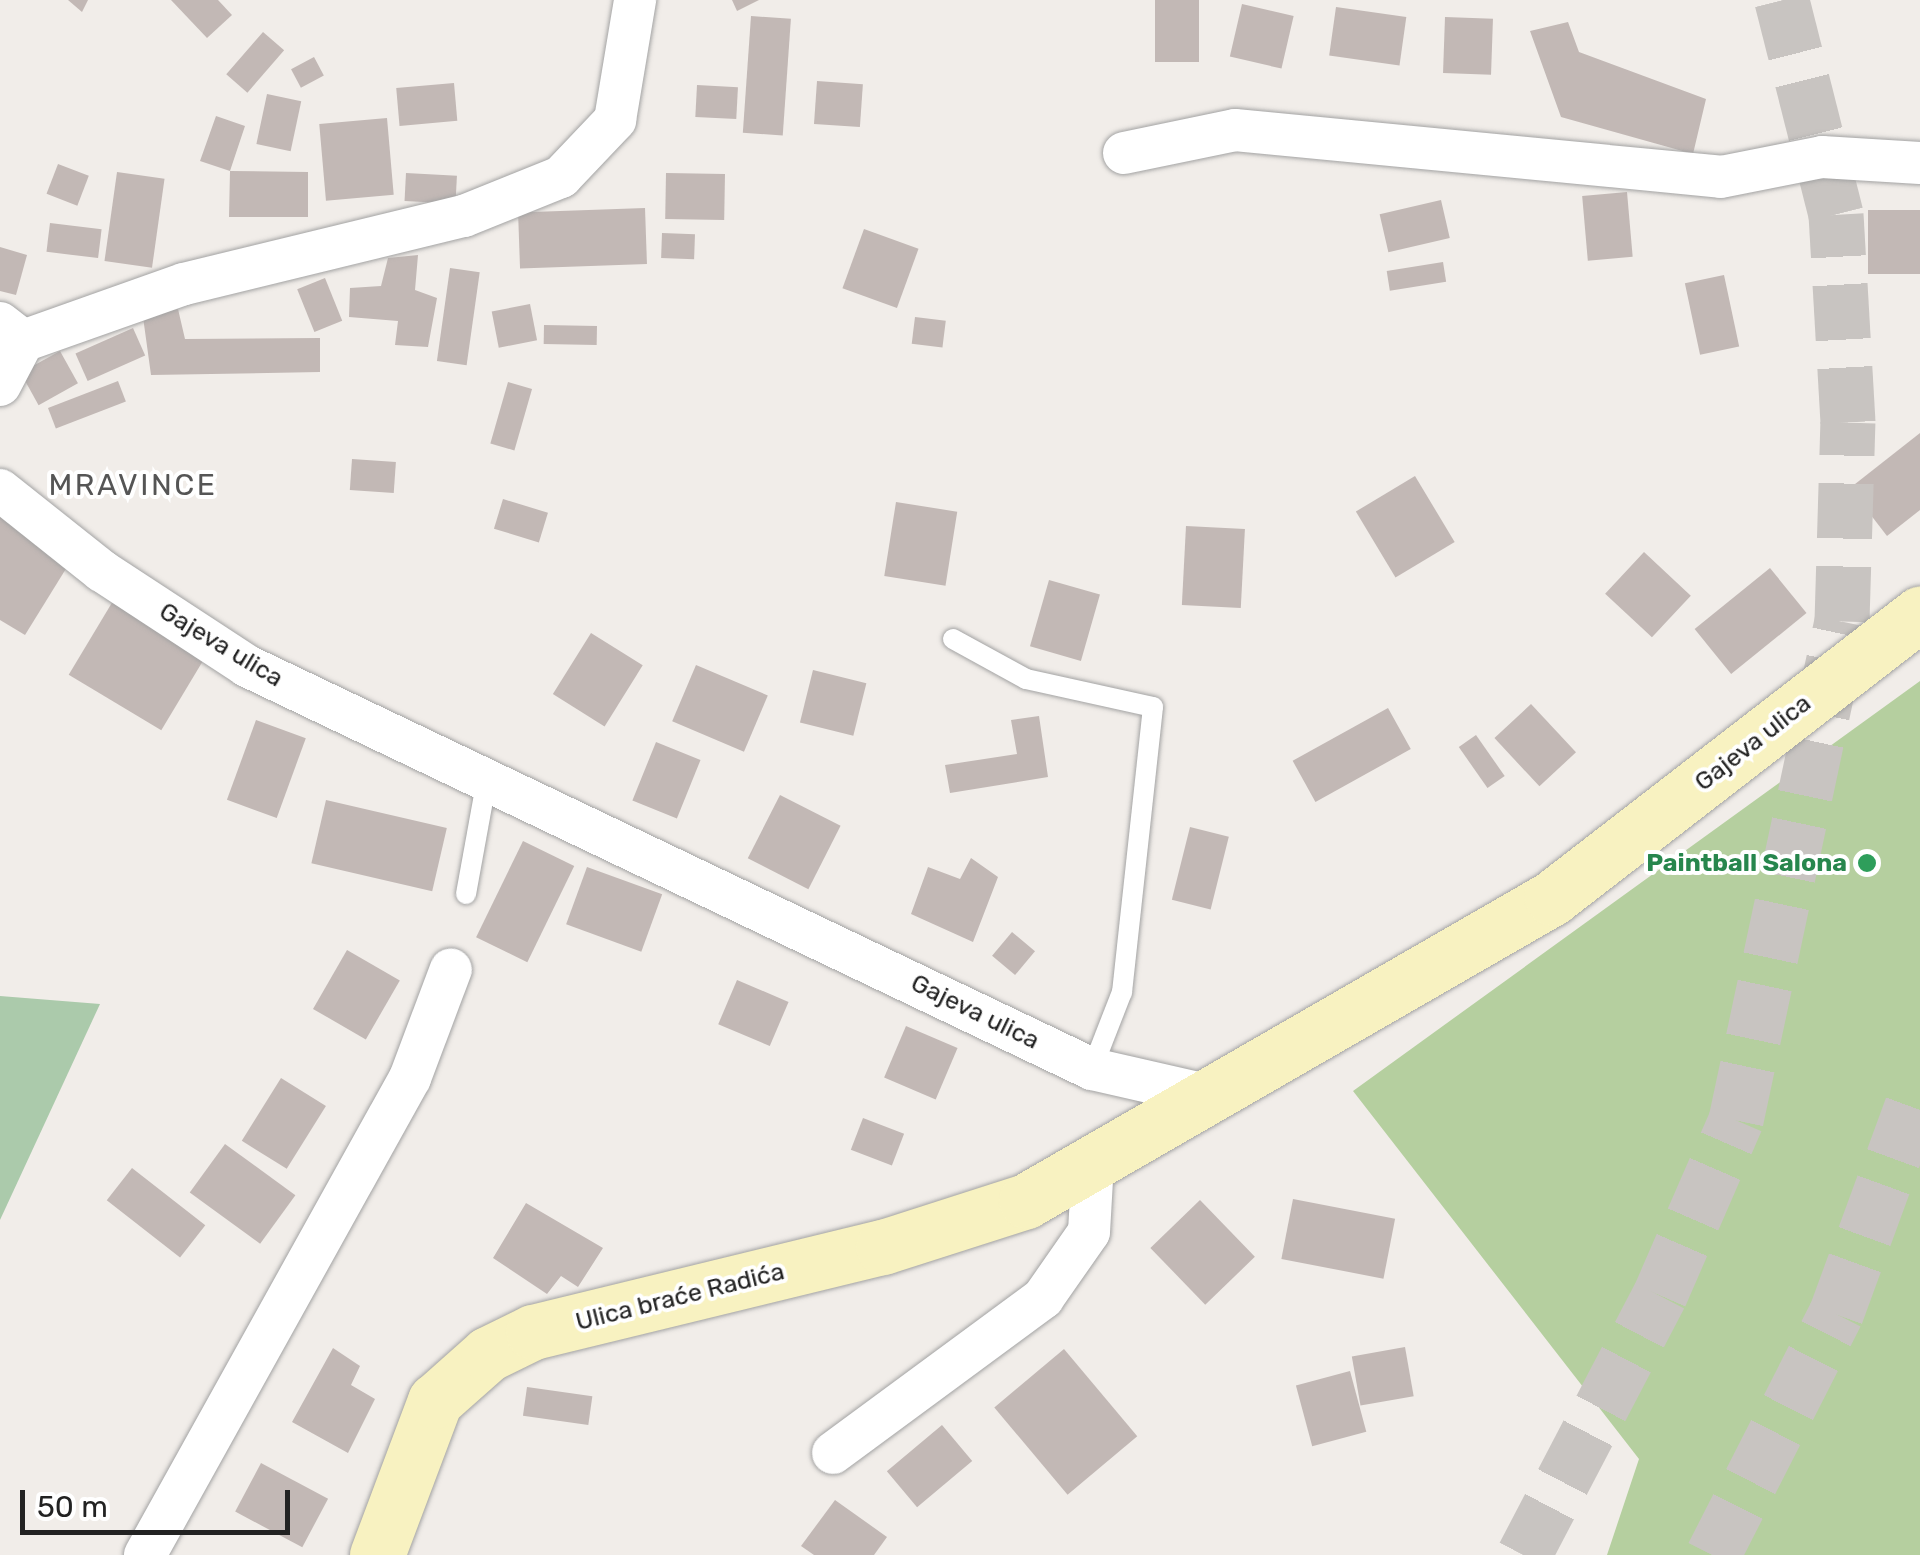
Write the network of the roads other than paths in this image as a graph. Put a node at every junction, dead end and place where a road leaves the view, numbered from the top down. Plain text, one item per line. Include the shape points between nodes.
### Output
1 (635, 0) edge
2 (1124, 154) dead end
3 (1920, 163) edge
4 (12, 332) edge
5 (0, 385) edge
6 (0, 490) edge
7 (1920, 614) edge
8 (954, 639) dead end
9 (487, 775) junction
10 (466, 894) dead end
11 (451, 969) dead end
12 (1092, 1069) junction
13 (1211, 1096) junction
14 (1093, 1163) junction
15 (833, 1453) dead end
16 (145, 1555) edge
17 (377, 1555) edge

1 - 4 street via 615,120 561,178 464,216
2 - 3 street via 1235,130 1721,177 1822,158
4 - 5 street
6 - 9 street, Gajeva ulica via 247,666
7 - 13 main road, Gajeva ulica via 1552,898
8 - 12 lane via 1026,680 1153,707 1122,992
9 - 10 lane
9 - 12 street, Gajeva ulica
11 - 16 street via 410,1078
12 - 13 street, Gajeva ulica
13 - 14 main road, Ulica braće Radića
14 - 15 street via 1089,1232 1042,1298
14 - 17 main road, Ulica braće Radića via 1026,1201 884,1248 534,1332 488,1354 435,1401

